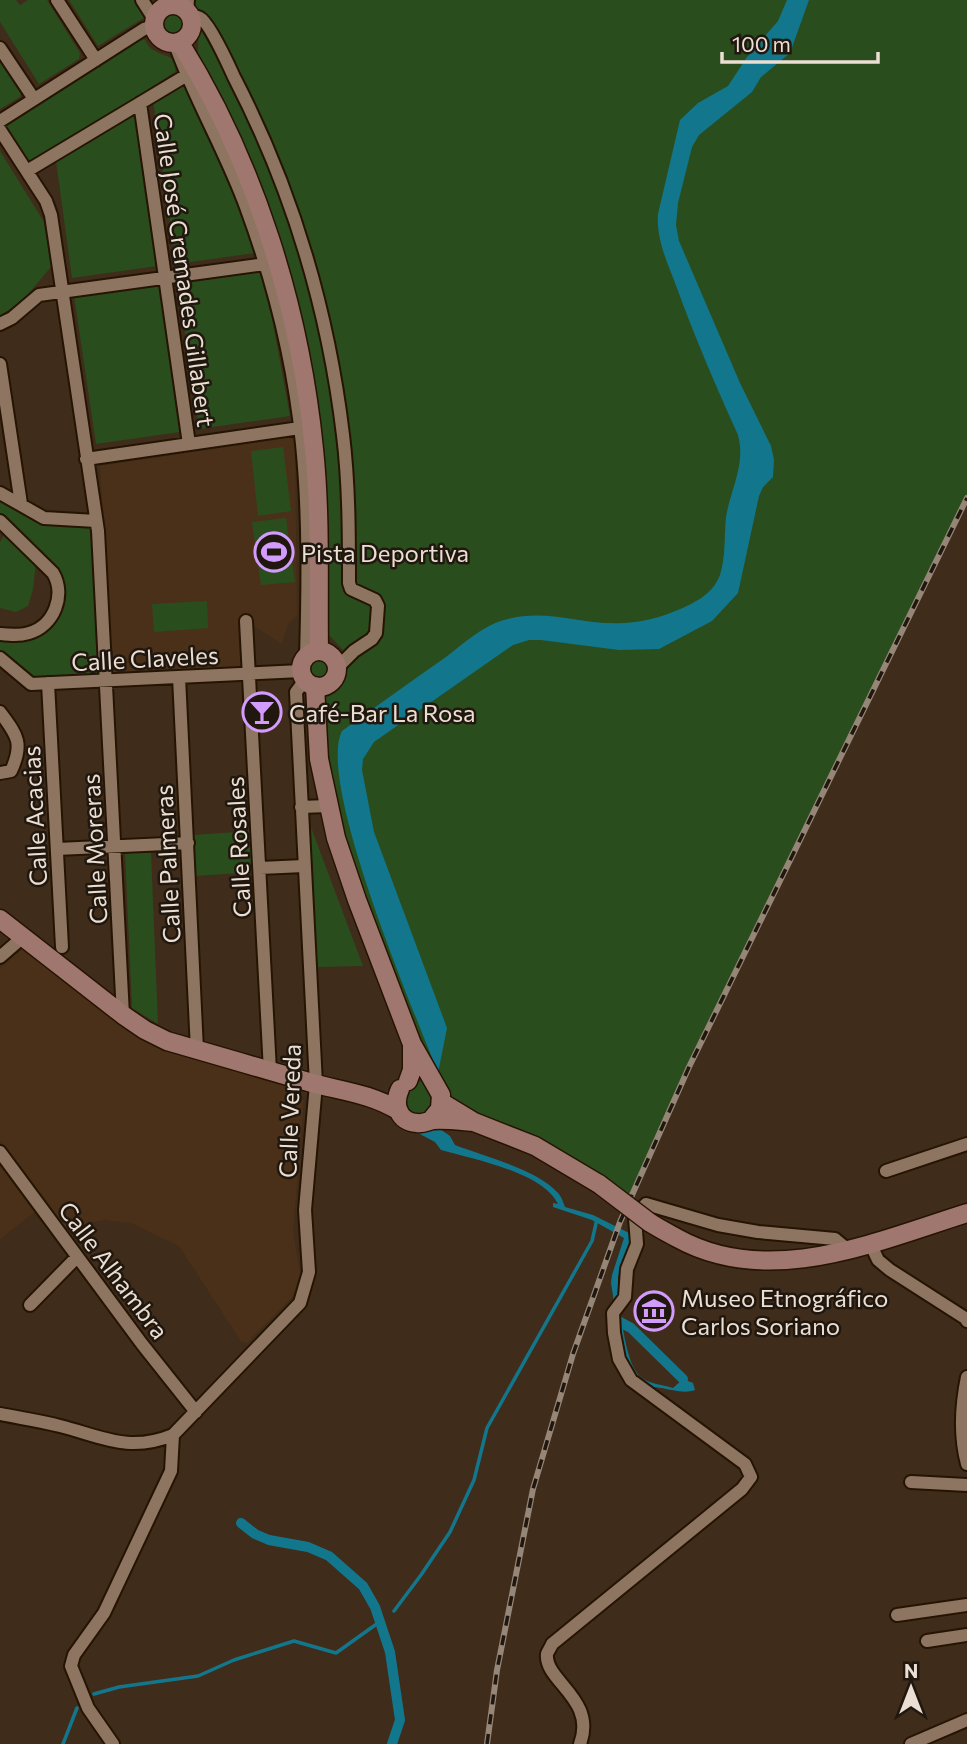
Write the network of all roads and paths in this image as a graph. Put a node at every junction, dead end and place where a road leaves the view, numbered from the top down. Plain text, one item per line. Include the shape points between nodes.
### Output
1 (57, 0) edge
2 (142, 0) edge
3 (171, 9) edge
4 (177, 43) junction
5 (0, 48) edge
6 (96, 60) junction
7 (187, 75) junction
8 (34, 99) junction
9 (140, 103) junction
10 (0, 121) edge
11 (0, 130) edge
12 (27, 171) junction
13 (265, 264) junction
14 (166, 277) junction
15 (61, 291) junction
16 (0, 324) edge
17 (0, 364) edge
18 (300, 428) junction
19 (189, 443) junction
20 (86, 459) junction
21 (0, 493) edge
22 (20, 504) junction
23 (0, 521) edge
24 (96, 521) junction
25 (246, 621) dead end
26 (0, 634) edge
27 (0, 658) edge
28 (337, 668) junction
29 (309, 669) junction
30 (249, 673) junction
31 (180, 677) junction
32 (107, 681) junction
33 (48, 683) junction
34 (0, 712) edge
35 (0, 773) edge
36 (328, 806) junction
37 (301, 807) junction
38 (188, 843) junction
39 (115, 846) junction
40 (57, 849) junction
41 (304, 866) junction
42 (260, 868) junction
43 (0, 919) edge
44 (23, 937) junction
45 (62, 947) dead end
46 (0, 957) edge
47 (123, 1015) junction
48 (412, 1044) junction
49 (197, 1050) junction
50 (270, 1071) junction
51 (433, 1083) junction
52 (316, 1084) junction
53 (404, 1085) junction
54 (369, 1096) junction
55 (441, 1102) junction
56 (398, 1111) junction
57 (431, 1120) junction
58 (474, 1122) junction
59 (967, 1143) edge
60 (0, 1152) edge
61 (886, 1171) dead end
62 (967, 1213) edge
63 (870, 1243) junction
64 (847, 1249) junction
65 (77, 1257) junction
66 (30, 1305) dead end
67 (967, 1321) edge
68 (967, 1377) edge
69 (196, 1412) junction
70 (0, 1414) edge
71 (173, 1435) junction
72 (964, 1438) edge
73 (967, 1464) edge
74 (911, 1482) dead end
75 (967, 1485) edge
76 (967, 1605) edge
77 (897, 1615) dead end
78 (967, 1635) edge
79 (927, 1641) dead end
80 (967, 1720) edge
81 (113, 1744) edge
82 (580, 1744) edge
83 (911, 1744) edge

1 - 6 street
2 - 3 street
3 - 4 main road via 191,31
3 - 4 main road via 158,37
3 - 6 street
3 - 28 street via 203,20 216,42 267,146 321,310 343,436 349,583 378,606 376,633
4 - 7 street, Calle Vereda
4 - 29 main road via 210,95 237,154 263,219 291,315 316,477
5 - 8 street
6 - 8 street
7 - 9 street
7 - 13 street, Calle Vereda via 233,174
8 - 10 street
9 - 12 street
9 - 14 street, Calle José Cremades Gillabert
11 - 12 street, Calle Moreras
12 - 15 street, Calle Moreras via 51,215
13 - 14 street
13 - 18 street, Calle Vereda
14 - 15 street
14 - 19 street, Calle José Cremades Gillabert
15 - 16 street via 39,295
15 - 20 street, Calle Moreras
17 - 22 street
18 - 19 street
18 - 29 street, Calle Vereda
19 - 20 street
20 - 24 street, Calle Moreras
21 - 22 street
22 - 24 street via 44,518
23 - 26 street via 53,573 60,593 41,628
24 - 32 street, Calle Moreras
25 - 30 street, Calle Rosales
27 - 33 street, Calle Claveles via 31,684
28 - 29 main road via 330,655
28 - 29 main road via 331,682
29 - 30 street, Calle Claveles
29 - 36 main road
29 - 37 street, Calle Vereda via 296,692
30 - 31 street, Calle Claveles
30 - 42 street, Calle Rosales
31 - 32 street, Calle Claveles
31 - 38 street, Calle Palmeras
32 - 33 street, Calle Claveles
32 - 39 street, Calle Moreras
33 - 40 street, Calle Acacias
34 - 35 street via 19,743 11,771
36 - 37 street
36 - 48 main road via 346,870
37 - 41 street, Calle Vereda
38 - 39 street
38 - 49 street, Calle Palmeras
39 - 40 street
39 - 47 street, Calle Moreras
40 - 45 street, Calle Acacias
41 - 42 street
41 - 52 street, Calle Vereda
42 - 50 street, Calle Rosales
43 - 44 main road
44 - 46 street
44 - 47 main road
47 - 49 main road via 167,1041
48 - 51 main road
48 - 53 main road via 412,1070
49 - 50 main road
50 - 52 main road
51 - 53 main road via 419,1079
51 - 55 main road
52 - 54 main road
52 - 69 street, Calle Vereda via 305,1210 309,1272 300,1303
53 - 54 main road
53 - 56 main road via 396,1104
54 - 56 main road
55 - 57 main road
55 - 58 main road
56 - 57 main road via 417,1124
57 - 58 main road
58 - 64 main road, bridge via 537,1147 649,1222 709,1252 783,1261
59 - 61 street
60 - 65 street, Calle Alhambra
62 - 63 main road
63 - 64 main road
63 - 67 street via 878,1260 890,1270
64 - 82 street via 835,1239 718,1225 646,1204 635,1218 637,1244 627,1269 625,1297 613,1313 619,1359 631,1380 745,1464 751,1477 552,1644 547,1655 550,1666 585,1724
65 - 66 street
65 - 69 street, Calle Alhambra
68 - 72 street via 961,1413
69 - 71 street, Calle Vereda
70 - 71 street, Calle Vereda via 129,1445
71 - 81 street via 171,1471 104,1612 71,1666 88,1708
72 - 73 street
74 - 75 street
76 - 77 street
78 - 79 street
80 - 83 street

